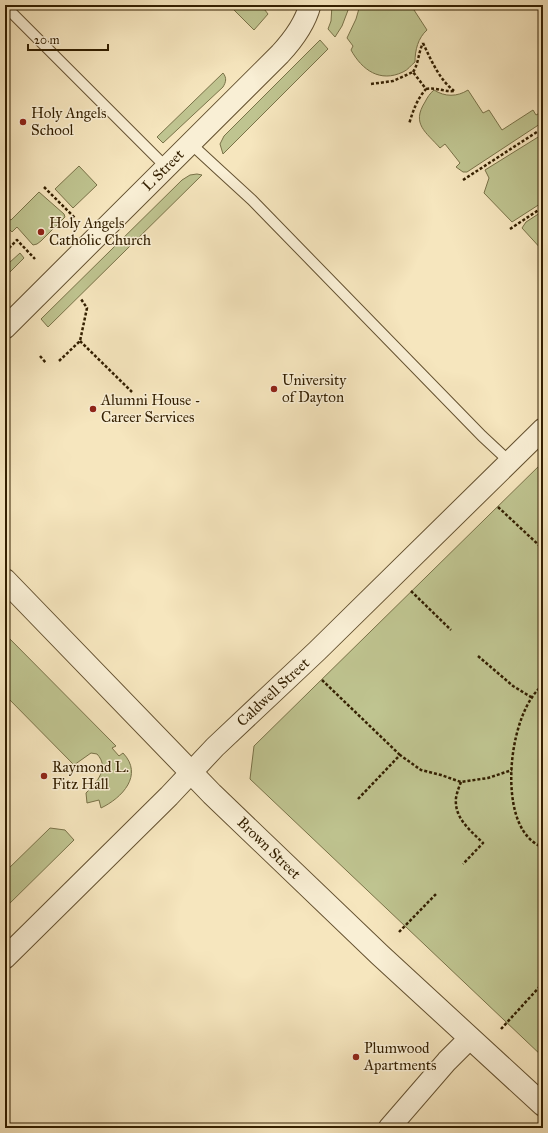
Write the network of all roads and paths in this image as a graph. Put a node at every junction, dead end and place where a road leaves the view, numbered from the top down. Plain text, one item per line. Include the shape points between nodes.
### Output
1 (310, 5) edge
2 (5, 6) edge
3 (413, 72) junction
4 (371, 84) dead end
5 (426, 88) junction
6 (409, 124) dead end
7 (543, 128) edge
8 (190, 143) junction
9 (166, 167) junction
10 (463, 180) dead end
11 (44, 187) dead end
12 (543, 207) edge
13 (75, 218) dead end
14 (510, 229) dead end
15 (5, 249) edge
16 (36, 259) dead end
17 (81, 299) dead end
18 (5, 328) edge
19 (80, 341) junction
20 (40, 356) dead end
21 (59, 361) dead end
22 (46, 363) dead end
23 (132, 392) dead end
24 (543, 429) edge
25 (510, 462) junction
26 (494, 503) dead end
27 (543, 549) edge
28 (5, 580) edge
29 (409, 589) dead end
30 (451, 630) dead end
31 (478, 656) dead end
32 (320, 677) dead end
33 (543, 685) edge
34 (531, 697) junction
35 (400, 755) junction
36 (512, 770) junction
37 (191, 772) junction
38 (461, 782) junction
39 (358, 799) dead end
40 (543, 848) edge
41 (463, 864) dead end
42 (437, 893) dead end
43 (399, 932) dead end
44 (5, 958) edge
45 (543, 983) edge
46 (501, 1029) dead end
47 (470, 1038) junction
48 (543, 1105) edge
49 (389, 1128) edge

1 - 8 street, L Street via 291,42
2 - 9 lane
3 - 4 path via 393,81
3 - 5 path
3 - 5 path via 418,65 418,54 423,43 442,78 454,91
5 - 6 path via 414,107
7 - 10 path
8 - 9 street, L Street
8 - 25 lane via 252,200
9 - 18 street, L Street
11 - 13 path
12 - 14 path
15 - 16 path via 17,240
17 - 19 path via 87,308
19 - 21 path
19 - 23 path
20 - 22 path
24 - 25 street, Caldwell Street
25 - 37 street, Caldwell Street
26 - 27 path
28 - 37 street, Brown Street
29 - 30 path
31 - 34 path via 513,686
32 - 35 path
33 - 34 path
34 - 36 path via 518,730 512,756
35 - 38 path via 421,770
35 - 39 path
36 - 38 path via 488,778
36 - 40 path via 512,793 518,819 527,837
37 - 44 street, Caldwell Street
37 - 47 street, Brown Street
38 - 41 path via 456,798 457,809 461,820 483,843
42 - 43 path
45 - 46 path
47 - 48 street, Brown Street
47 - 49 street

